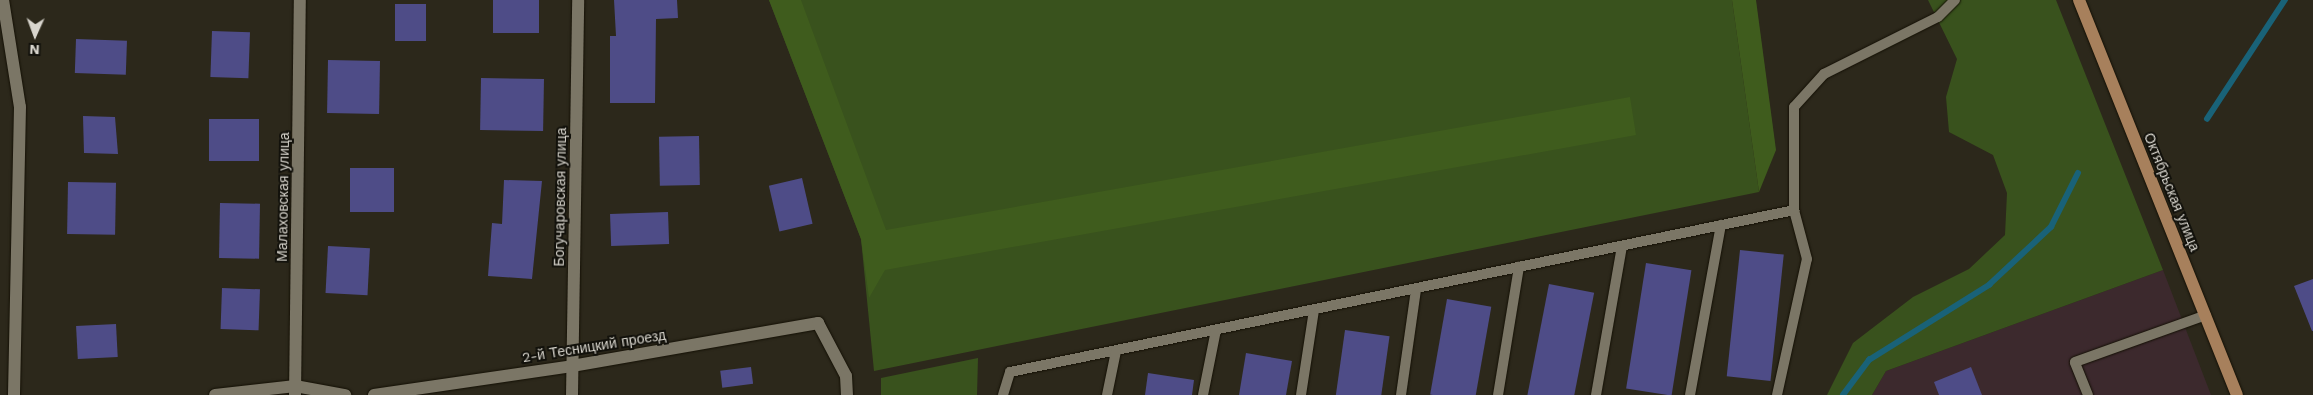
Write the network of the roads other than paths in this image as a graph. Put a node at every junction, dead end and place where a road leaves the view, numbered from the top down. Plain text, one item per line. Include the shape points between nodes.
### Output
1 (3, 0) edge
2 (300, 0) edge
3 (578, 0) edge
4 (1955, 0) edge
5 (2079, 0) edge
6 (1794, 210) junction
7 (1721, 225) junction
8 (1622, 246) junction
9 (1519, 267) junction
10 (1416, 288) junction
11 (1314, 310) junction
12 (2206, 315) junction
13 (1216, 330) junction
14 (1116, 351) junction
15 (572, 366) junction
16 (295, 390) edge
17 (14, 395) edge
18 (215, 395) edge
19 (345, 395) edge
20 (374, 395) edge
21 (572, 395) edge
22 (847, 395) edge
23 (1003, 395) edge
24 (1107, 395) edge
25 (1203, 395) edge
26 (1301, 395) edge
27 (1401, 395) edge
28 (1498, 395) edge
29 (1596, 395) edge
30 (1690, 395) edge
31 (1777, 395) edge
32 (2088, 395) edge
33 (2238, 395) edge

1 - 17 street via 20,107
2 - 16 street, Малаховская улица
3 - 15 street, Богучаровская улица
4 - 6 lane via 1938,17 1824,74 1794,107
5 - 12 main road, Октябрьская улица
6 - 7 lane
6 - 31 lane via 1808,259
7 - 8 lane
7 - 30 lane
8 - 9 lane
8 - 29 lane
9 - 10 lane
9 - 28 lane
10 - 11 lane
10 - 27 lane
11 - 13 lane
11 - 26 lane
12 - 32 lane via 2075,362
12 - 33 main road, Октябрьская улица
13 - 14 lane
13 - 25 lane
14 - 23 lane via 1010,372
14 - 24 lane
15 - 20 street, 2-й Тесницкий проезд
15 - 21 street, Богучаровская улица
15 - 22 street, 2-й Тесницкий проезд via 818,323 846,376
16 - 18 street
16 - 19 street

